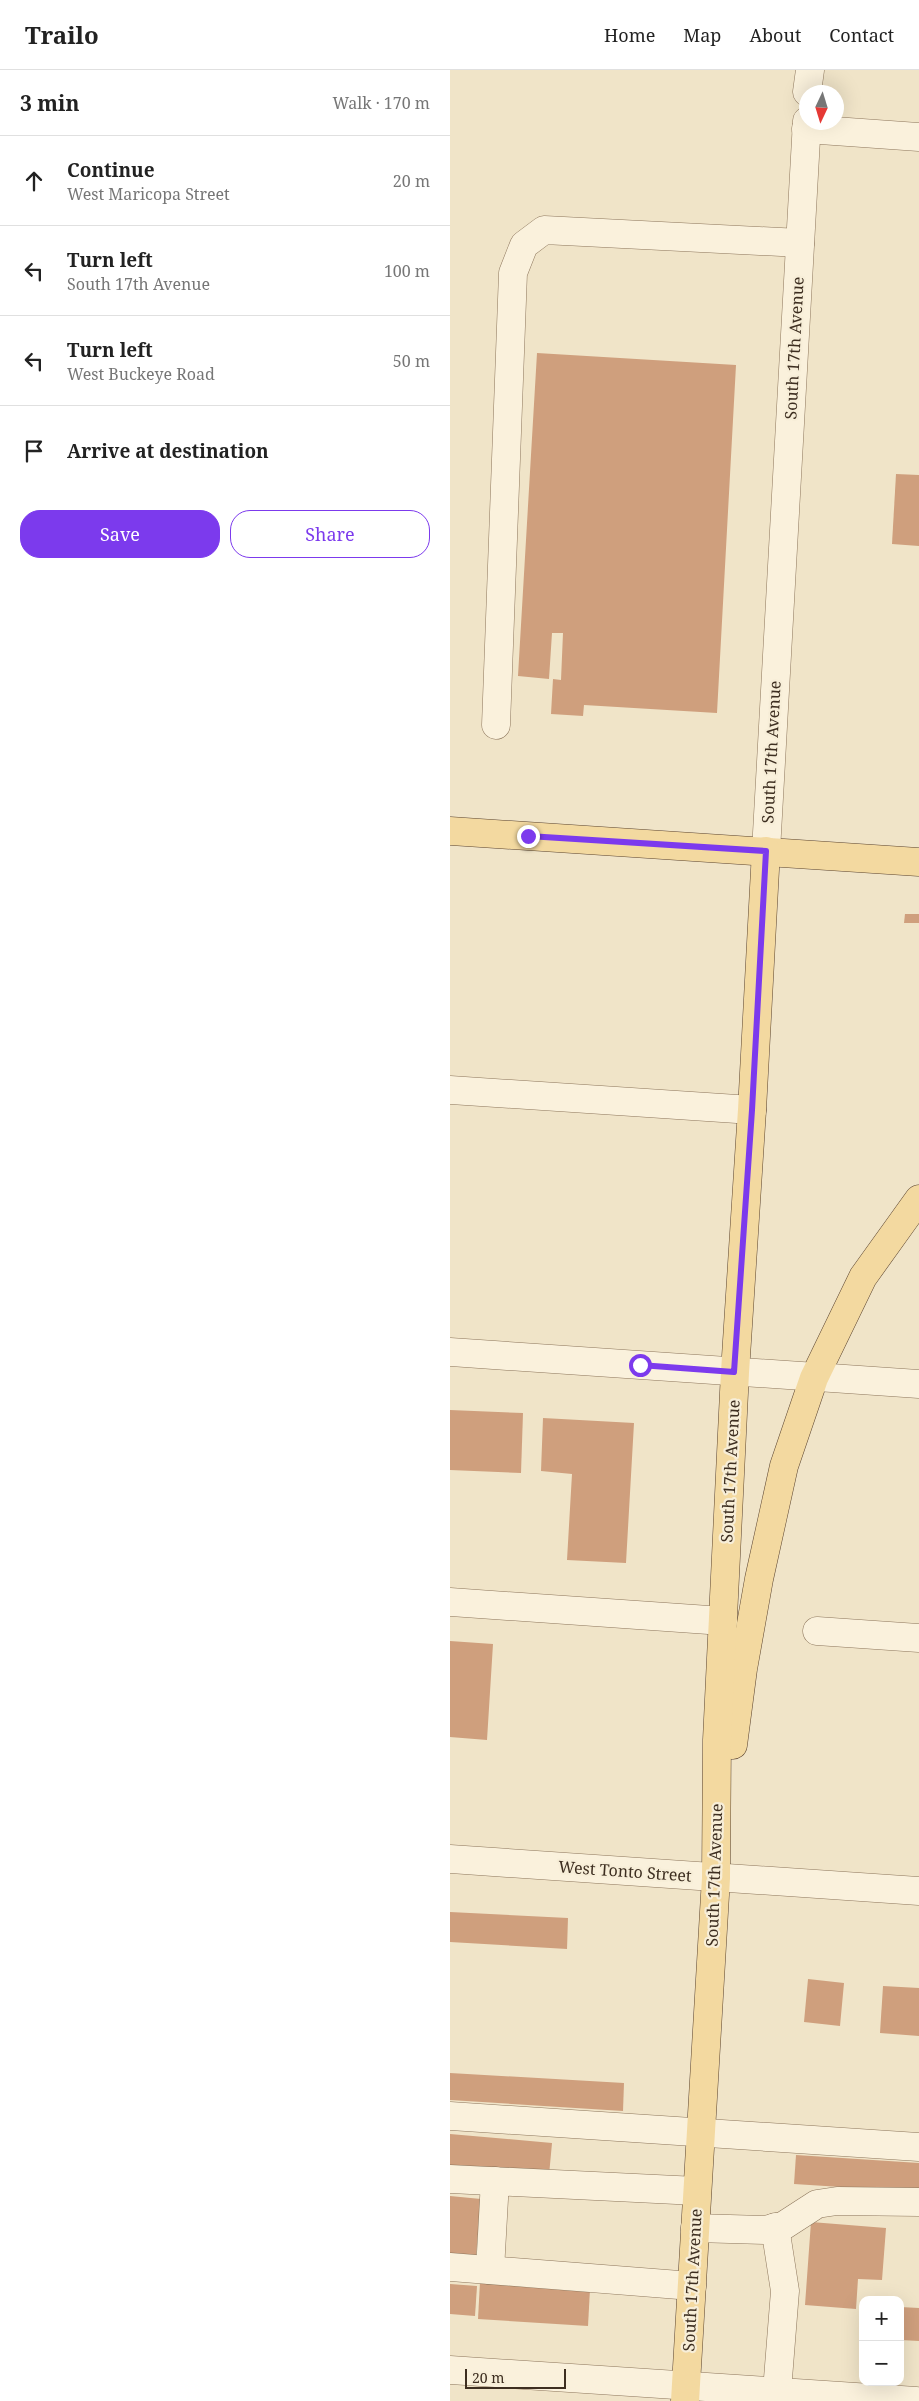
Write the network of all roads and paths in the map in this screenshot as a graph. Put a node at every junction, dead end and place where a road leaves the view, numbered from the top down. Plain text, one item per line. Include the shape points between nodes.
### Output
1 (810, 70) edge
2 (808, 85) edge
3 (844, 129) edge
4 (806, 130) edge
5 (919, 137) edge
6 (800, 243) junction
7 (496, 725) dead end
8 (450, 831) edge
9 (766, 851) junction
10 (919, 862) edge
11 (450, 1090) edge
12 (752, 1110) junction
13 (919, 1199) edge
14 (450, 1352) edge
15 (734, 1372) junction
16 (814, 1378) junction
17 (919, 1384) edge
18 (450, 1602) edge
19 (723, 1621) junction
20 (817, 1631) dead end
21 (919, 1638) edge
22 (450, 1859) edge
23 (716, 1878) junction
24 (919, 1891) edge
25 (450, 2116) edge
26 (701, 2134) junction
27 (919, 2147) edge
28 (450, 2179) edge
29 (495, 2181) junction
30 (698, 2192) junction
31 (919, 2202) edge
32 (775, 2227) junction
33 (695, 2228) junction
34 (450, 2268) edge
35 (490, 2270) junction
36 (692, 2286) junction
37 (450, 2370) edge
38 (777, 2391) junction
39 (686, 2393) edge
40 (916, 2401) edge

1 - 2 street
3 - 5 street
4 - 6 street, South 17th Avenue
6 - 7 street via 544,230 524,245 513,273
6 - 9 street, South 17th Avenue
8 - 9 main road
9 - 10 main road
9 - 12 main road, South 17th Avenue
11 - 12 street
12 - 15 main road, South 17th Avenue
13 - 16 main road via 863,1277
14 - 15 street
15 - 16 street
15 - 19 main road, South 17th Avenue
16 - 17 street
16 - 23 main road via 784,1466 759,1579 743,1669
18 - 19 street
19 - 23 main road, South 17th Avenue via 717,1740
20 - 21 street
22 - 23 street, West Tonto Street
23 - 24 street, West Tonto Street
23 - 26 main road, South 17th Avenue
25 - 26 street
26 - 27 street
26 - 30 main road, South 17th Avenue
28 - 29 street
29 - 30 street
29 - 35 street
30 - 33 main road, South 17th Avenue
31 - 32 street via 837,2201 817,2204 783,2226
32 - 33 street via 765,2230
32 - 38 street via 785,2291
33 - 36 main road, South 17th Avenue
34 - 35 street
35 - 36 street
36 - 39 main road, South 17th Avenue
37 - 39 street
38 - 39 street
38 - 40 street

